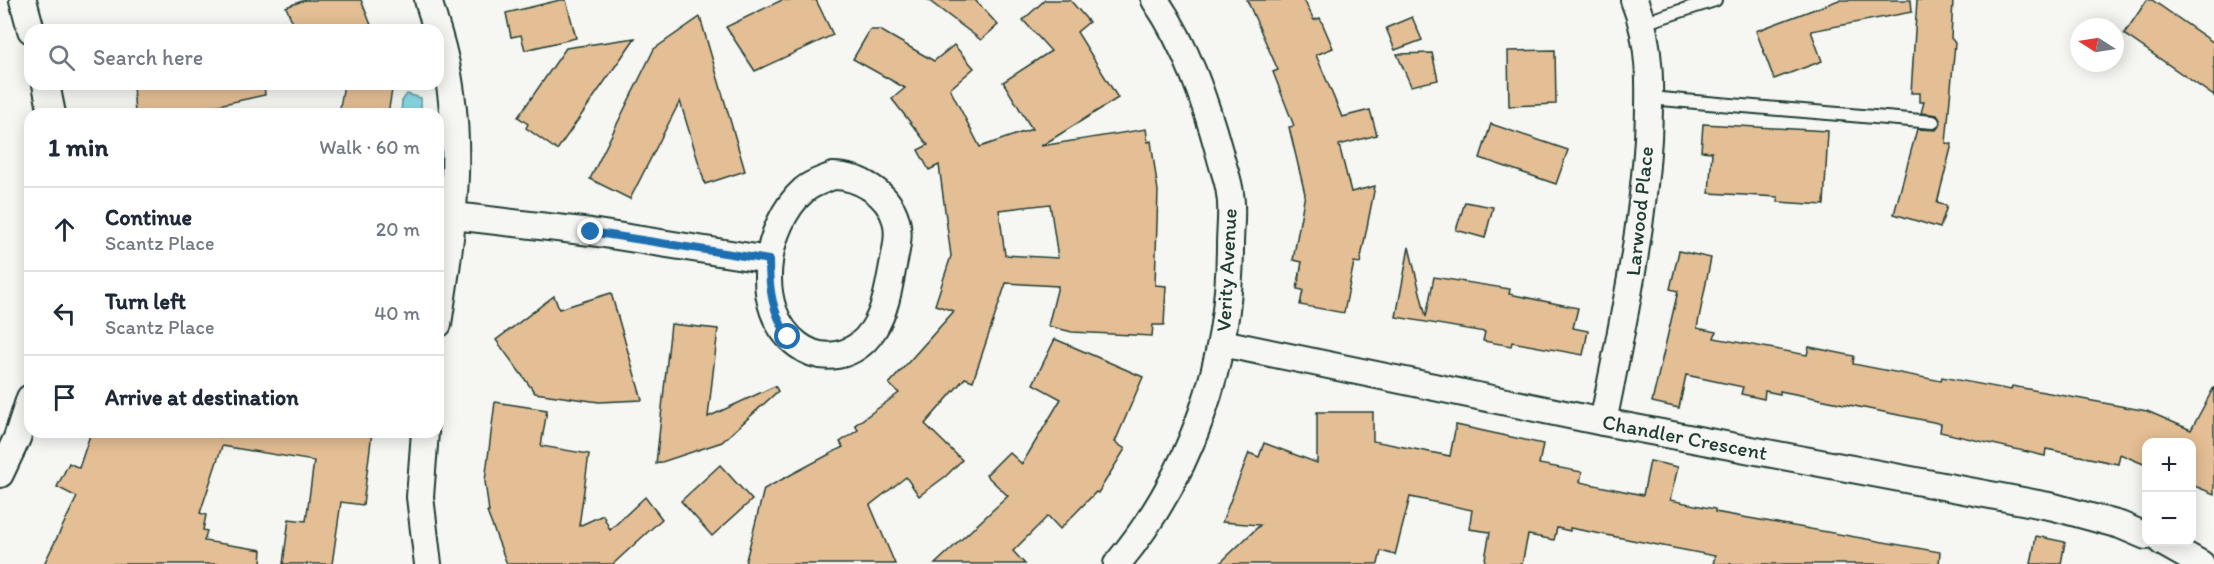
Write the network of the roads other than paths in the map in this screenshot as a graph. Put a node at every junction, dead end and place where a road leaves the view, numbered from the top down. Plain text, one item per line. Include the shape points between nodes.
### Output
1 (23, 0) edge
2 (428, 0) edge
3 (1155, 0) edge
4 (1715, 0) edge
5 (1639, 11) edge
6 (29, 24) edge
7 (436, 24) edge
8 (444, 52) edge
9 (47, 90) edge
10 (1649, 98) junction
11 (51, 108) edge
12 (1933, 122) dead end
13 (454, 216) junction
14 (769, 260) junction
15 (444, 284) edge
16 (1222, 343) junction
17 (24, 416) edge
18 (1603, 422) junction
19 (425, 438) edge
20 (0, 474) edge
21 (2142, 534) edge
22 (2169, 546) edge
23 (428, 564) edge
24 (1117, 564) edge
25 (2201, 564) edge

1 - 6 street
2 - 7 street
3 - 16 street, Verity Avenue via 1172,25 1206,103 1230,195 1230,278
4 - 5 lane
5 - 10 street, Larwood Place via 1648,58
8 - 13 street via 457,163
9 - 11 street
10 - 12 lane
10 - 18 street, Larwood Place via 1646,178 1634,271
13 - 14 street via 591,232
13 - 15 street
14 - 14 street via 783,217 795,199 806,188 833,176 871,187 886,201 896,221 897,244 882,311 873,331 860,345 838,356 821,357 788,337 775,317
16 - 18 street, Chandler Crescent
16 - 24 street, Verity Avenue via 1207,403 1171,488
17 - 20 street
18 - 21 street, Chandler Crescent via 2054,507
19 - 23 street via 420,497
22 - 25 street

